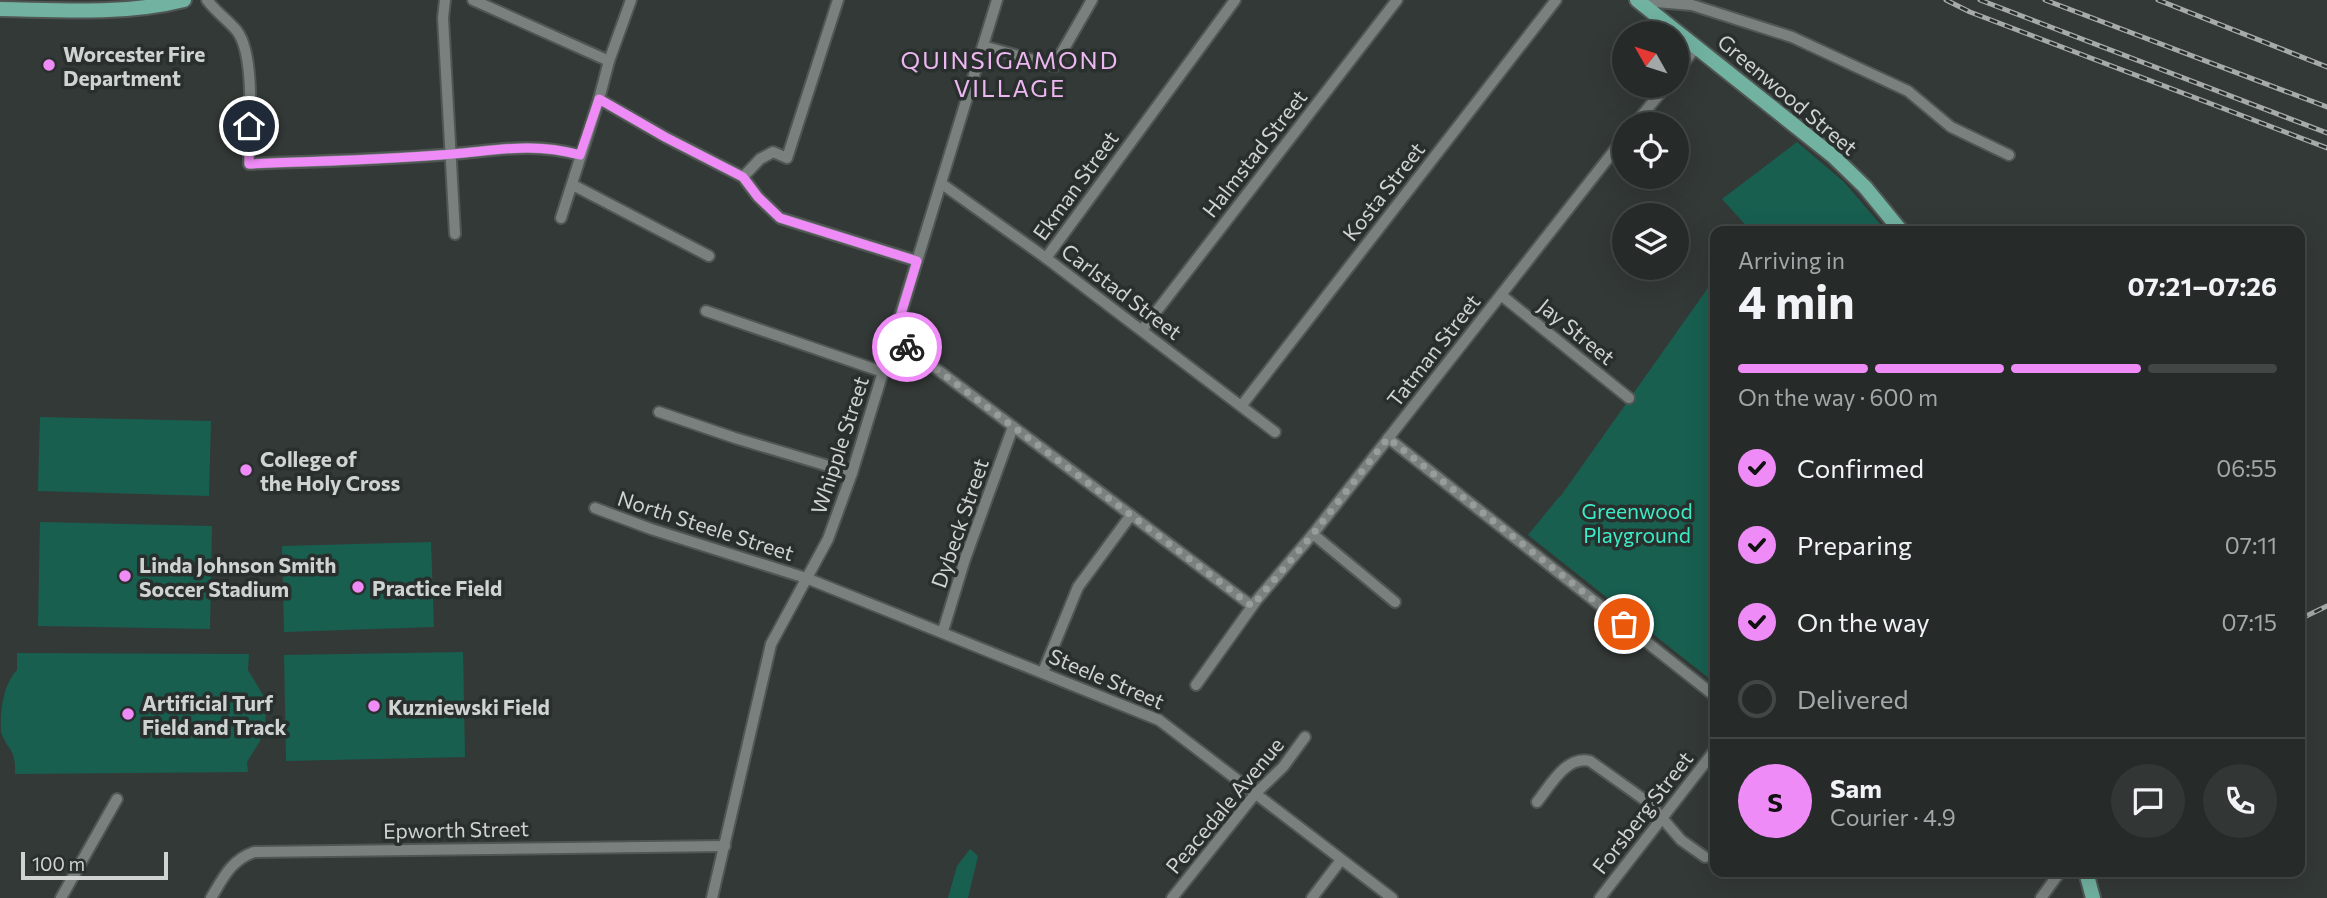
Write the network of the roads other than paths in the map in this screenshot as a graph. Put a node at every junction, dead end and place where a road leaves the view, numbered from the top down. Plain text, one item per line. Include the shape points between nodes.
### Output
1 (184, 0) edge
2 (207, 0) edge
3 (444, 0) edge
4 (473, 0) edge
5 (631, 0) edge
6 (838, 0) edge
7 (997, 0) edge
8 (1093, 0) edge
9 (1236, 0) edge
10 (1397, 0) edge
11 (1556, 0) edge
12 (1640, 2) edge
13 (0, 9) edge
14 (983, 46) junction
15 (1697, 46) junction
16 (1689, 56) edge
17 (609, 61) junction
18 (1656, 98) edge
19 (599, 99) junction
20 (1644, 112) edge
21 (1612, 153) edge
22 (452, 154) junction
23 (580, 155) junction
24 (2009, 155) dead end
25 (743, 177) junction
26 (942, 184) junction
27 (573, 185) junction
28 (561, 218) dead end
29 (1897, 226) edge
30 (455, 234) dead end
31 (709, 256) dead end
32 (1046, 258) junction
33 (917, 261) junction
34 (1501, 295) junction
35 (706, 311) dead end
36 (1142, 330) junction
37 (894, 337) junction
38 (883, 372) junction
39 (1629, 398) dead end
40 (1242, 405) junction
41 (659, 412) dead end
42 (1013, 427) junction
43 (1275, 432) dead end
44 (1388, 438) junction
45 (852, 473) junction
46 (595, 508) dead end
47 (1131, 515) junction
48 (1313, 534) junction
49 (806, 578) junction
50 (1395, 602) dead end
51 (1252, 606) junction
52 (943, 632) junction
53 (1043, 672) junction
54 (1196, 685) dead end
55 (1710, 692) edge
56 (1305, 737) dead end
57 (1710, 756) edge
58 (1256, 793) junction
59 (117, 799) dead end
60 (1537, 802) dead end
61 (1662, 818) junction
62 (725, 846) junction
63 (1705, 857) dead end
64 (1341, 860) junction
65 (2056, 877) edge
66 (2087, 877) edge
67 (61, 898) edge
68 (211, 898) edge
69 (712, 898) edge
70 (1172, 898) edge
71 (1312, 898) edge
72 (1392, 898) edge
73 (1600, 898) edge
74 (2041, 898) edge
75 (2093, 898) edge

1 - 13 main road via 105,10
2 - 22 street via 237,31 248,53 249,164
3 - 22 street
4 - 17 street
5 - 17 street
6 - 25 street via 787,158 773,152
7 - 14 street, Whipple Street
8 - 14 street via 1054,66
9 - 32 street, Ekman Street
10 - 36 street, Halmstad Street
11 - 40 street, Kosta Street
12 - 15 main road, Greenwood Street
12 - 24 street via 1692,5 1792,37 1909,91 1951,127
14 - 26 street, Whipple Street
15 - 16 street
15 - 29 main road, Greenwood Street via 1833,156
17 - 19 street
18 - 20 street
19 - 23 street
19 - 25 street
21 - 34 street, Tatman Street
22 - 23 street via 535,147
22 - 30 street
23 - 27 street
25 - 33 street via 780,218
26 - 32 street, Carlstad Street
26 - 33 street, Whipple Street
27 - 28 street
27 - 31 street
32 - 36 street, Carlstad Street
33 - 37 street, Whipple Street
34 - 39 street, Jay Street
34 - 44 street, Tatman Street
35 - 38 street
36 - 40 street, Carlstad Street
37 - 38 street, Whipple Street
37 - 42 street
38 - 45 street, Whipple Street
40 - 43 street, Carlstad Street
41 - 45 street
42 - 47 street
42 - 52 street, Dybeck Street
44 - 48 street, Tatman Street
44 - 55 street
45 - 49 street, Whipple Street via 828,540
46 - 49 street, North Steele Street
47 - 51 street
47 - 53 street via 1078,587
48 - 50 street
48 - 51 street, Tatman Street
49 - 52 street, Steele Street
49 - 62 street, Whipple Street via 771,644
51 - 54 street, Tatman Street
52 - 53 street, Steele Street
53 - 58 street, Steele Street via 1159,720
56 - 58 street, Peacedale Avenue
57 - 61 street, Forsberg Street
58 - 64 street, Steele Street
58 - 70 street, Peacedale Avenue
59 - 67 street
60 - 61 street via 1568,765 1585,760 1649,803
61 - 63 street via 1681,840
61 - 73 street, Forsberg Street
62 - 68 street, Epworth Street via 254,852 233,863
62 - 69 street, Whipple Street
64 - 71 street
64 - 72 street, Steele Street
65 - 74 street
66 - 75 main road

